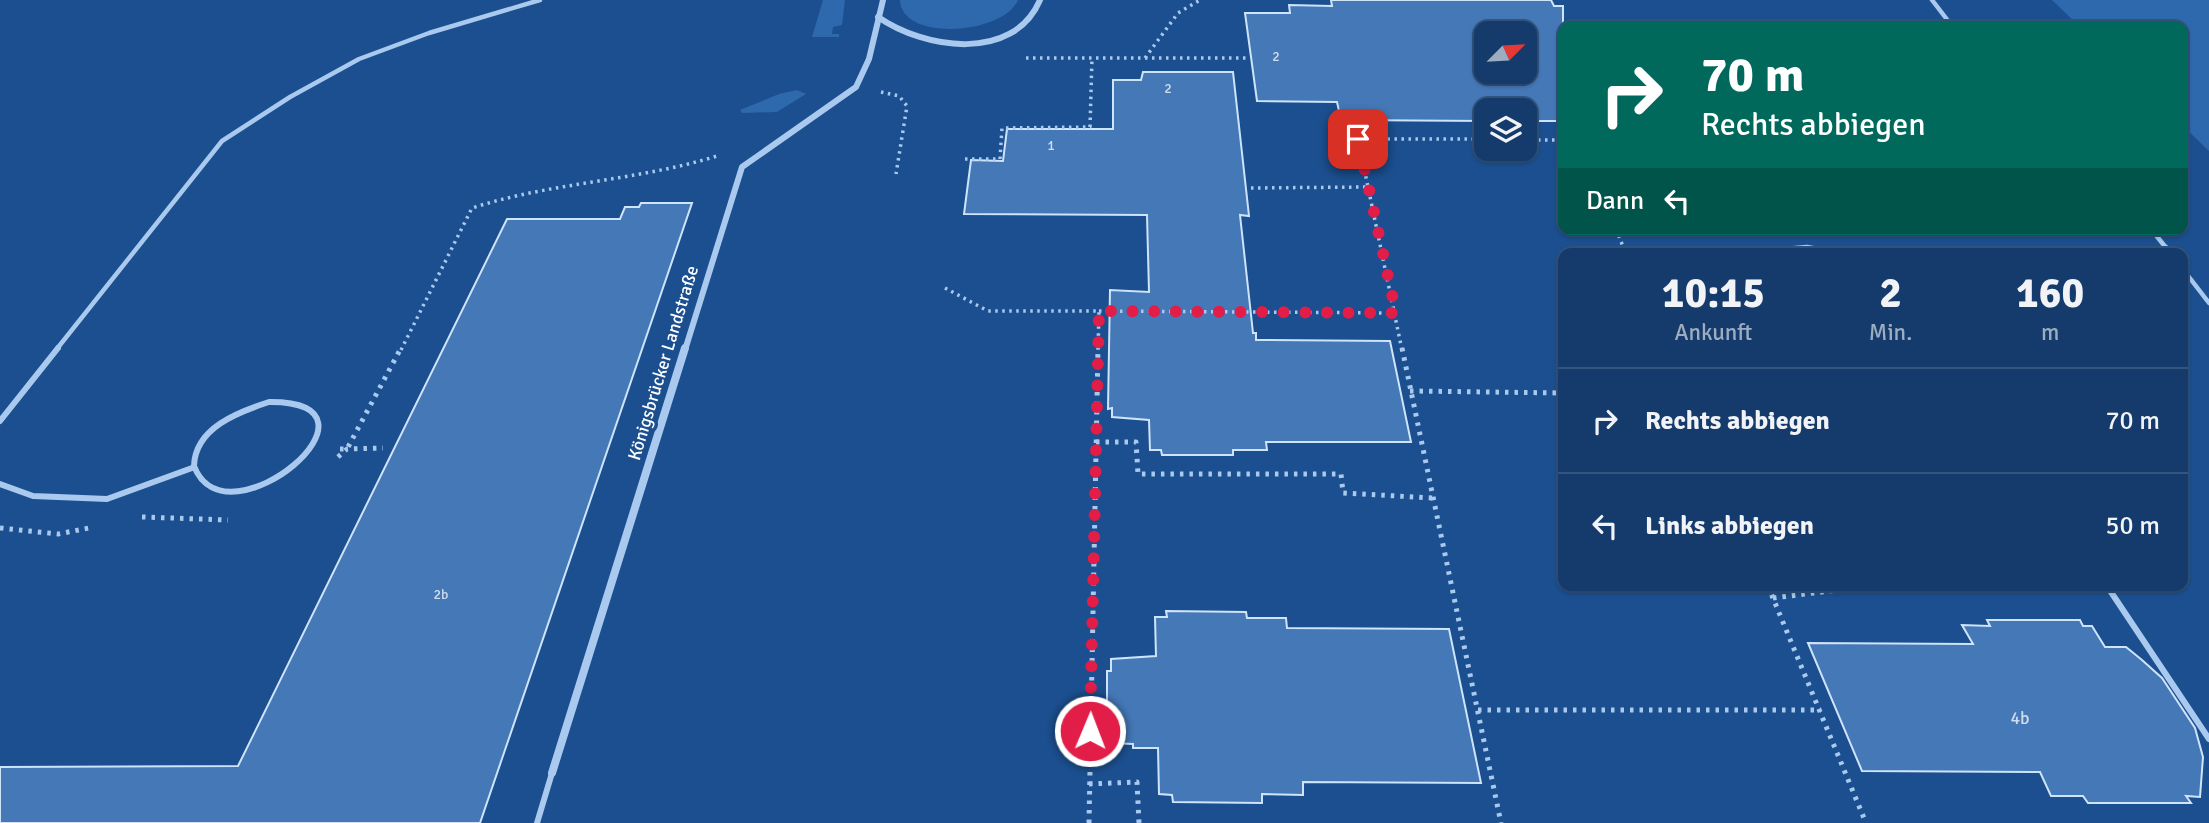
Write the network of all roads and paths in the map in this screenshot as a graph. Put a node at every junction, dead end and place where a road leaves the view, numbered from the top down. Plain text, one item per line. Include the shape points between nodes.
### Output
1 (540, 0) edge
2 (883, 0) edge
3 (1040, 0) edge
4 (1199, 0) edge
5 (1931, 0) edge
6 (878, 17) junction
7 (1948, 21) edge
8 (1021, 58) dead end
9 (1093, 58) junction
10 (1145, 58) junction
11 (1248, 58) dead end
12 (856, 87) junction
13 (1474, 139) edge
14 (1537, 139) edge
15 (1558, 140) edge
16 (725, 153) dead end
17 (965, 159) dead end
18 (896, 174) dead end
19 (1369, 187) junction
20 (1251, 188) dead end
21 (2156, 235) edge
22 (2166, 247) edge
23 (2188, 276) edge
24 (945, 288) dead end
25 (2209, 303) edge
26 (1099, 311) junction
27 (1396, 313) junction
28 (1410, 391) junction
29 (1558, 393) edge
30 (0, 421) edge
31 (1096, 442) junction
32 (383, 448) dead end
33 (312, 449) junction
34 (347, 449) junction
35 (330, 465) dead end
36 (192, 468) junction
37 (0, 484) edge
38 (1433, 498) junction
39 (230, 519) dead end
40 (130, 520) dead end
41 (94, 527) dead end
42 (0, 528) edge
43 (1770, 591) edge
44 (1830, 591) edge
45 (2110, 591) edge
46 (1773, 598) junction
47 (1478, 710) junction
48 (1821, 710) junction
49 (2209, 739) edge
50 (552, 773) joint
51 (1089, 784) junction
52 (537, 823) edge
53 (1089, 823) edge
54 (1139, 823) edge
55 (1501, 823) edge
56 (1866, 823) edge

1 - 30 lane via 359,59 222,141
2 - 6 street
3 - 6 street via 1024,27 981,41 922,39
4 - 10 path via 1178,13
5 - 7 lane
6 - 12 street via 867,67
8 - 9 path
9 - 10 path
9 - 17 path via 1090,127 1002,128 1000,159
10 - 11 path
12 - 18 path via 905,101
12 - 50 street, Königsbrücker Landstraße via 742,167
13 - 19 path via 1358,139
14 - 15 path
16 - 34 path via 686,167 511,195 472,208
19 - 20 path
19 - 27 path
21 - 22 lane
23 - 25 lane
24 - 26 path via 988,311
26 - 27 path
26 - 31 path
27 - 28 path
28 - 29 path
28 - 38 path
31 - 38 path via 1136,442 1138,474 1341,474 1343,494
31 - 51 path
32 - 34 path
33 - 34 path
33 - 36 lane via 278,478 232,491 212,489 199,481
33 - 36 lane via 317,417 307,407 269,402 234,415 205,436 194,452
34 - 35 path
36 - 37 lane via 107,499 33,496
38 - 47 path
39 - 40 path
41 - 42 path via 58,534
43 - 46 path
44 - 46 path
45 - 49 lane
46 - 48 path
47 - 48 path
47 - 55 path
48 - 56 path
50 - 52 lane
51 - 53 path
51 - 54 path via 1137,782

